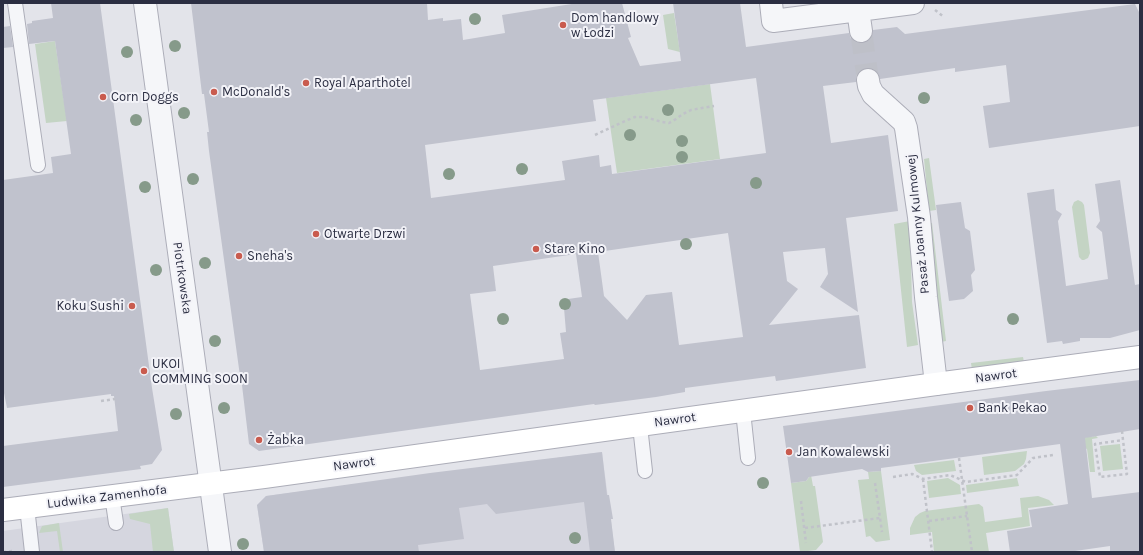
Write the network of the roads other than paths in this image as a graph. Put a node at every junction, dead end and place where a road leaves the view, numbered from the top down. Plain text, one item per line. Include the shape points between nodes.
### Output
1 (16, 3) edge
2 (145, 3) edge
3 (771, 3) edge
4 (913, 3) edge
5 (868, 80) tunnel mouth
6 (38, 165) dead end
7 (1140, 357) edge
8 (936, 384) junction
9 (743, 411) junction
10 (640, 426) junction
11 (748, 458) dead end
12 (645, 471) dead end
13 (210, 484) junction
14 (112, 496) junction
15 (27, 507) junction
16 (3, 510) edge
17 (116, 522) dead end
18 (32, 552) edge
19 (220, 552) edge

1 - 6 lane
2 - 13 street, Piotrkowska
3 - 4 street via 774,21 860,21
5 - 8 street, Pasaż Joanny Kulmowej via 873,94 904,122 906,128 919,217
7 - 8 street, Nawrot
8 - 9 street, Nawrot
9 - 10 street, Nawrot
9 - 11 lane
10 - 12 lane
10 - 13 street, Nawrot
13 - 14 street, Ludwika Zamenhofa
13 - 19 street, Piotrkowska
14 - 15 street, Ludwika Zamenhofa
14 - 17 lane
15 - 16 street, Ludwika Zamenhofa
15 - 18 lane

